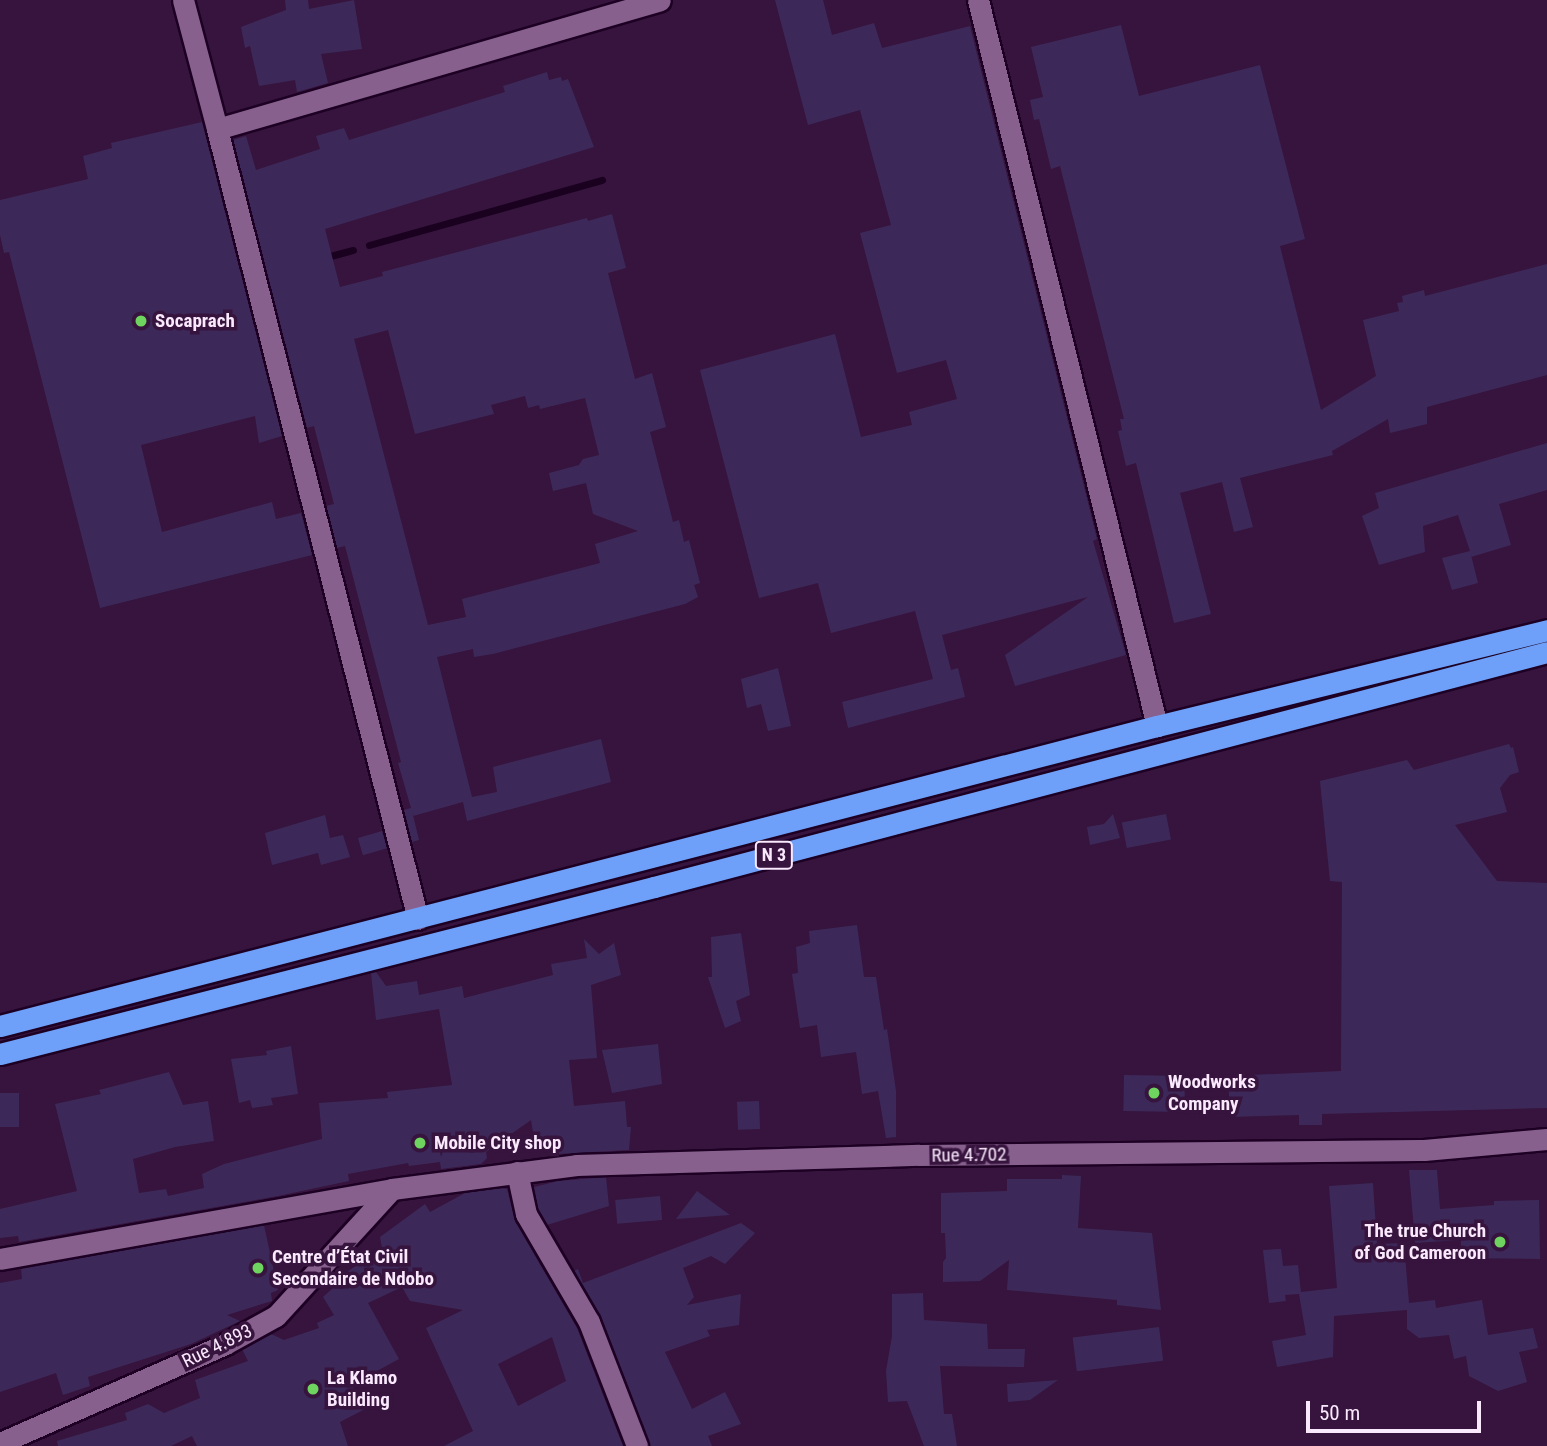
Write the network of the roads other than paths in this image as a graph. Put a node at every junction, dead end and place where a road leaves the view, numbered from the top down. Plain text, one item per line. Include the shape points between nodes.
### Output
1 (183, 0) edge
2 (660, 0) edge
3 (978, 0) edge
4 (217, 129) junction
5 (1547, 630) edge
6 (1547, 652) edge
7 (1157, 726) junction
8 (951, 782) junction
9 (958, 806) junction
10 (418, 919) junction
11 (6, 1025) edge
12 (8, 1052) edge
13 (1547, 1139) edge
14 (517, 1172) junction
15 (392, 1189) junction
16 (0, 1259) edge
17 (0, 1443) edge
18 (636, 1446) edge

1 - 4 street
2 - 4 street
3 - 7 street
4 - 10 street
5 - 7 highway, N 3
6 - 9 highway, N 3
7 - 8 highway, N 3
8 - 9 highway
8 - 10 highway, N 3
9 - 12 highway, N 3
10 - 11 highway, N 3
11 - 12 highway
13 - 14 street, Rue 4.702 via 1424,1150 919,1155 576,1165
14 - 15 street, Rue 4.702
14 - 18 street via 526,1214 589,1322
15 - 16 street, Rue 4.702
15 - 17 street, Rue 4.893 via 276,1316 225,1344

